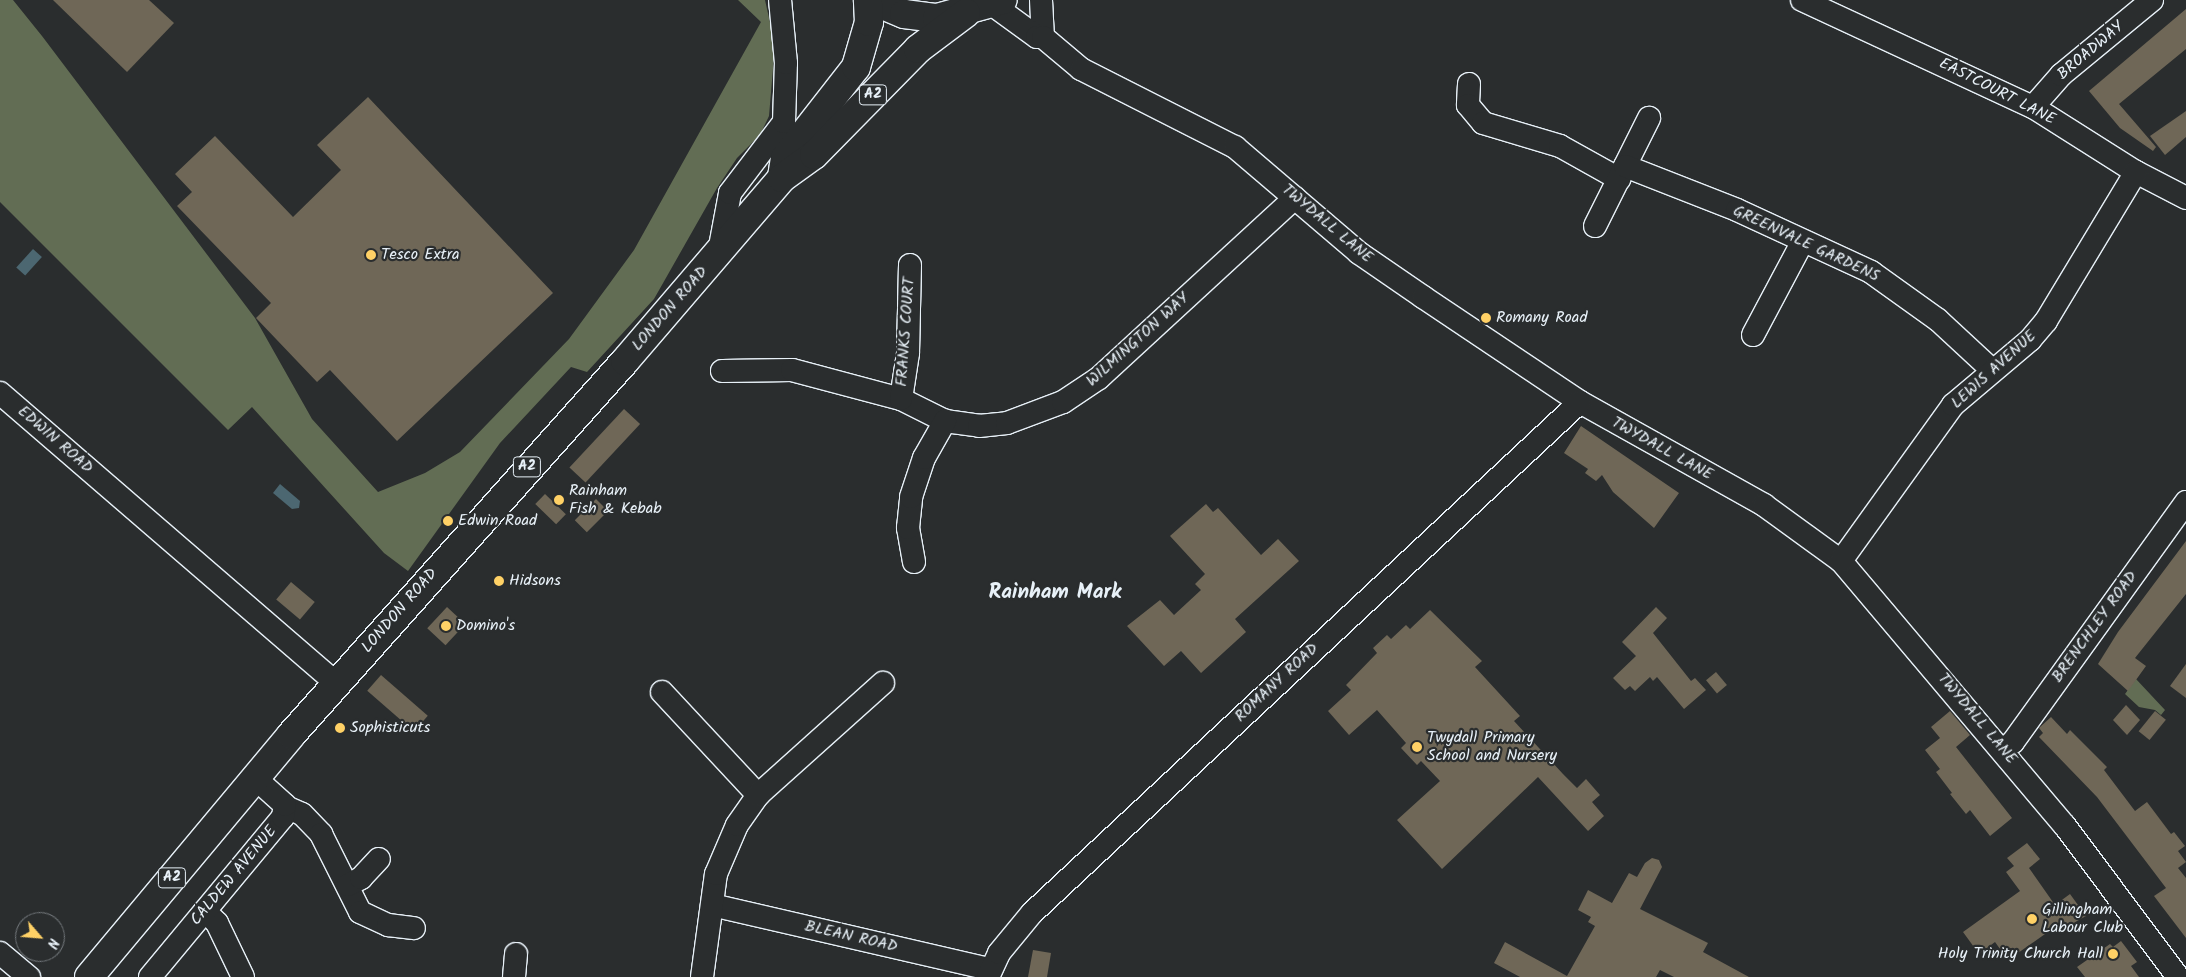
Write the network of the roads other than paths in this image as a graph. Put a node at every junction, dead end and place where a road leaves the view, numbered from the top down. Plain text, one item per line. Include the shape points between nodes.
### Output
1 (780, 0) edge
2 (870, 0) edge
3 (1041, 0) edge
4 (1802, 0) edge
5 (2152, 0) edge
6 (998, 2) edge
7 (966, 13) junction
8 (1043, 37) junction
9 (1470, 84) dead end
10 (2033, 107) junction
11 (1649, 118) dead end
12 (2136, 172) junction
13 (1622, 173) junction
14 (782, 178) junction
15 (1295, 198) junction
16 (2186, 198) edge
17 (1595, 226) dead end
18 (1804, 241) junction
19 (719, 252) junction
20 (910, 265) dead end
21 (1753, 335) dead end
22 (1992, 370) junction
23 (722, 371) dead end
24 (0, 393) edge
25 (901, 399) junction
26 (1580, 402) junction
27 (945, 420) junction
28 (2186, 502) edge
29 (1841, 561) junction
30 (914, 562) dead end
31 (883, 683) dead end
32 (337, 684) junction
33 (662, 692) dead end
34 (2003, 750) junction
35 (255, 778) junction
36 (758, 795) junction
37 (286, 807) junction
38 (379, 859) dead end
39 (348, 885) junction
40 (712, 905) junction
41 (205, 911) junction
42 (414, 928) dead end
43 (0, 953) edge
44 (516, 954) dead end
45 (989, 973) edge
46 (29, 977) edge
47 (90, 977) edge
48 (150, 977) edge
49 (243, 977) edge
50 (514, 977) edge
51 (702, 977) edge
52 (2178, 977) edge

1 - 19 street, LONDON ROAD via 786,63 784,122 730,193
2 - 7 main road via 910,16 937,18
2 - 14 main road, LONDON ROAD / A2 via 869,22 856,67 785,158
3 - 8 street
4 - 10 street, EASTCOURT LANE
5 - 10 street, BROADWAY via 2061,75
6 - 7 main road
6 - 8 street, TWYDALL LANE via 1036,37
7 - 14 main road, LONDON ROAD / A2 via 918,49 814,155
8 - 15 street, TWYDALL LANE via 1081,68 1235,147
9 - 13 street, GREENVALE GARDENS via 1468,106 1483,123 1560,146
10 - 12 street, EASTCOURT LANE
11 - 13 street
12 - 16 street, EASTCOURT LANE
12 - 22 street, LEWIS AVENUE via 2046,321 2030,340
13 - 17 street
13 - 18 street, GREENVALE GARDENS
14 - 19 main road, LONDON ROAD / A2
15 - 26 street, TWYDALL LANE via 1359,253
15 - 27 street, WILMINGTON WAY via 1099,378 1063,402 1007,423 979,426
18 - 21 street
18 - 22 street, GREENVALE GARDENS via 1871,272 1938,320
19 - 32 main road, LONDON ROAD / A2
20 - 25 street, FRANKS COURT via 908,353
22 - 29 street, LEWIS AVENUE via 1964,393 1931,431
23 - 25 street, WILMINGTON WAY via 792,370
24 - 32 street, EDWIN ROAD
25 - 27 street, WILMINGTON WAY
26 - 29 street, TWYDALL LANE via 1764,505
26 - 45 street, ROMANY ROAD via 1032,913 1015,931
27 - 30 street via 924,458 911,497 908,528
28 - 34 street, BRENCHLEY ROAD via 2013,742
29 - 34 street, TWYDALL LANE
31 - 36 street
32 - 35 main road, LONDON ROAD / A2
33 - 36 street
34 - 52 street, TWYDALL LANE via 2065,826
35 - 37 street
35 - 47 main road, LONDON ROAD / A2
36 - 40 street via 737,825 716,874
37 - 39 street via 302,814 318,831
37 - 41 street, CALDEW AVENUE via 282,818
38 - 39 street via 359,880
39 - 42 street via 360,912 388,925
40 - 45 street, BLEAN ROAD
40 - 51 street
41 - 48 street, CALDEW AVENUE
41 - 49 street via 217,923
43 - 46 street
44 - 50 street

